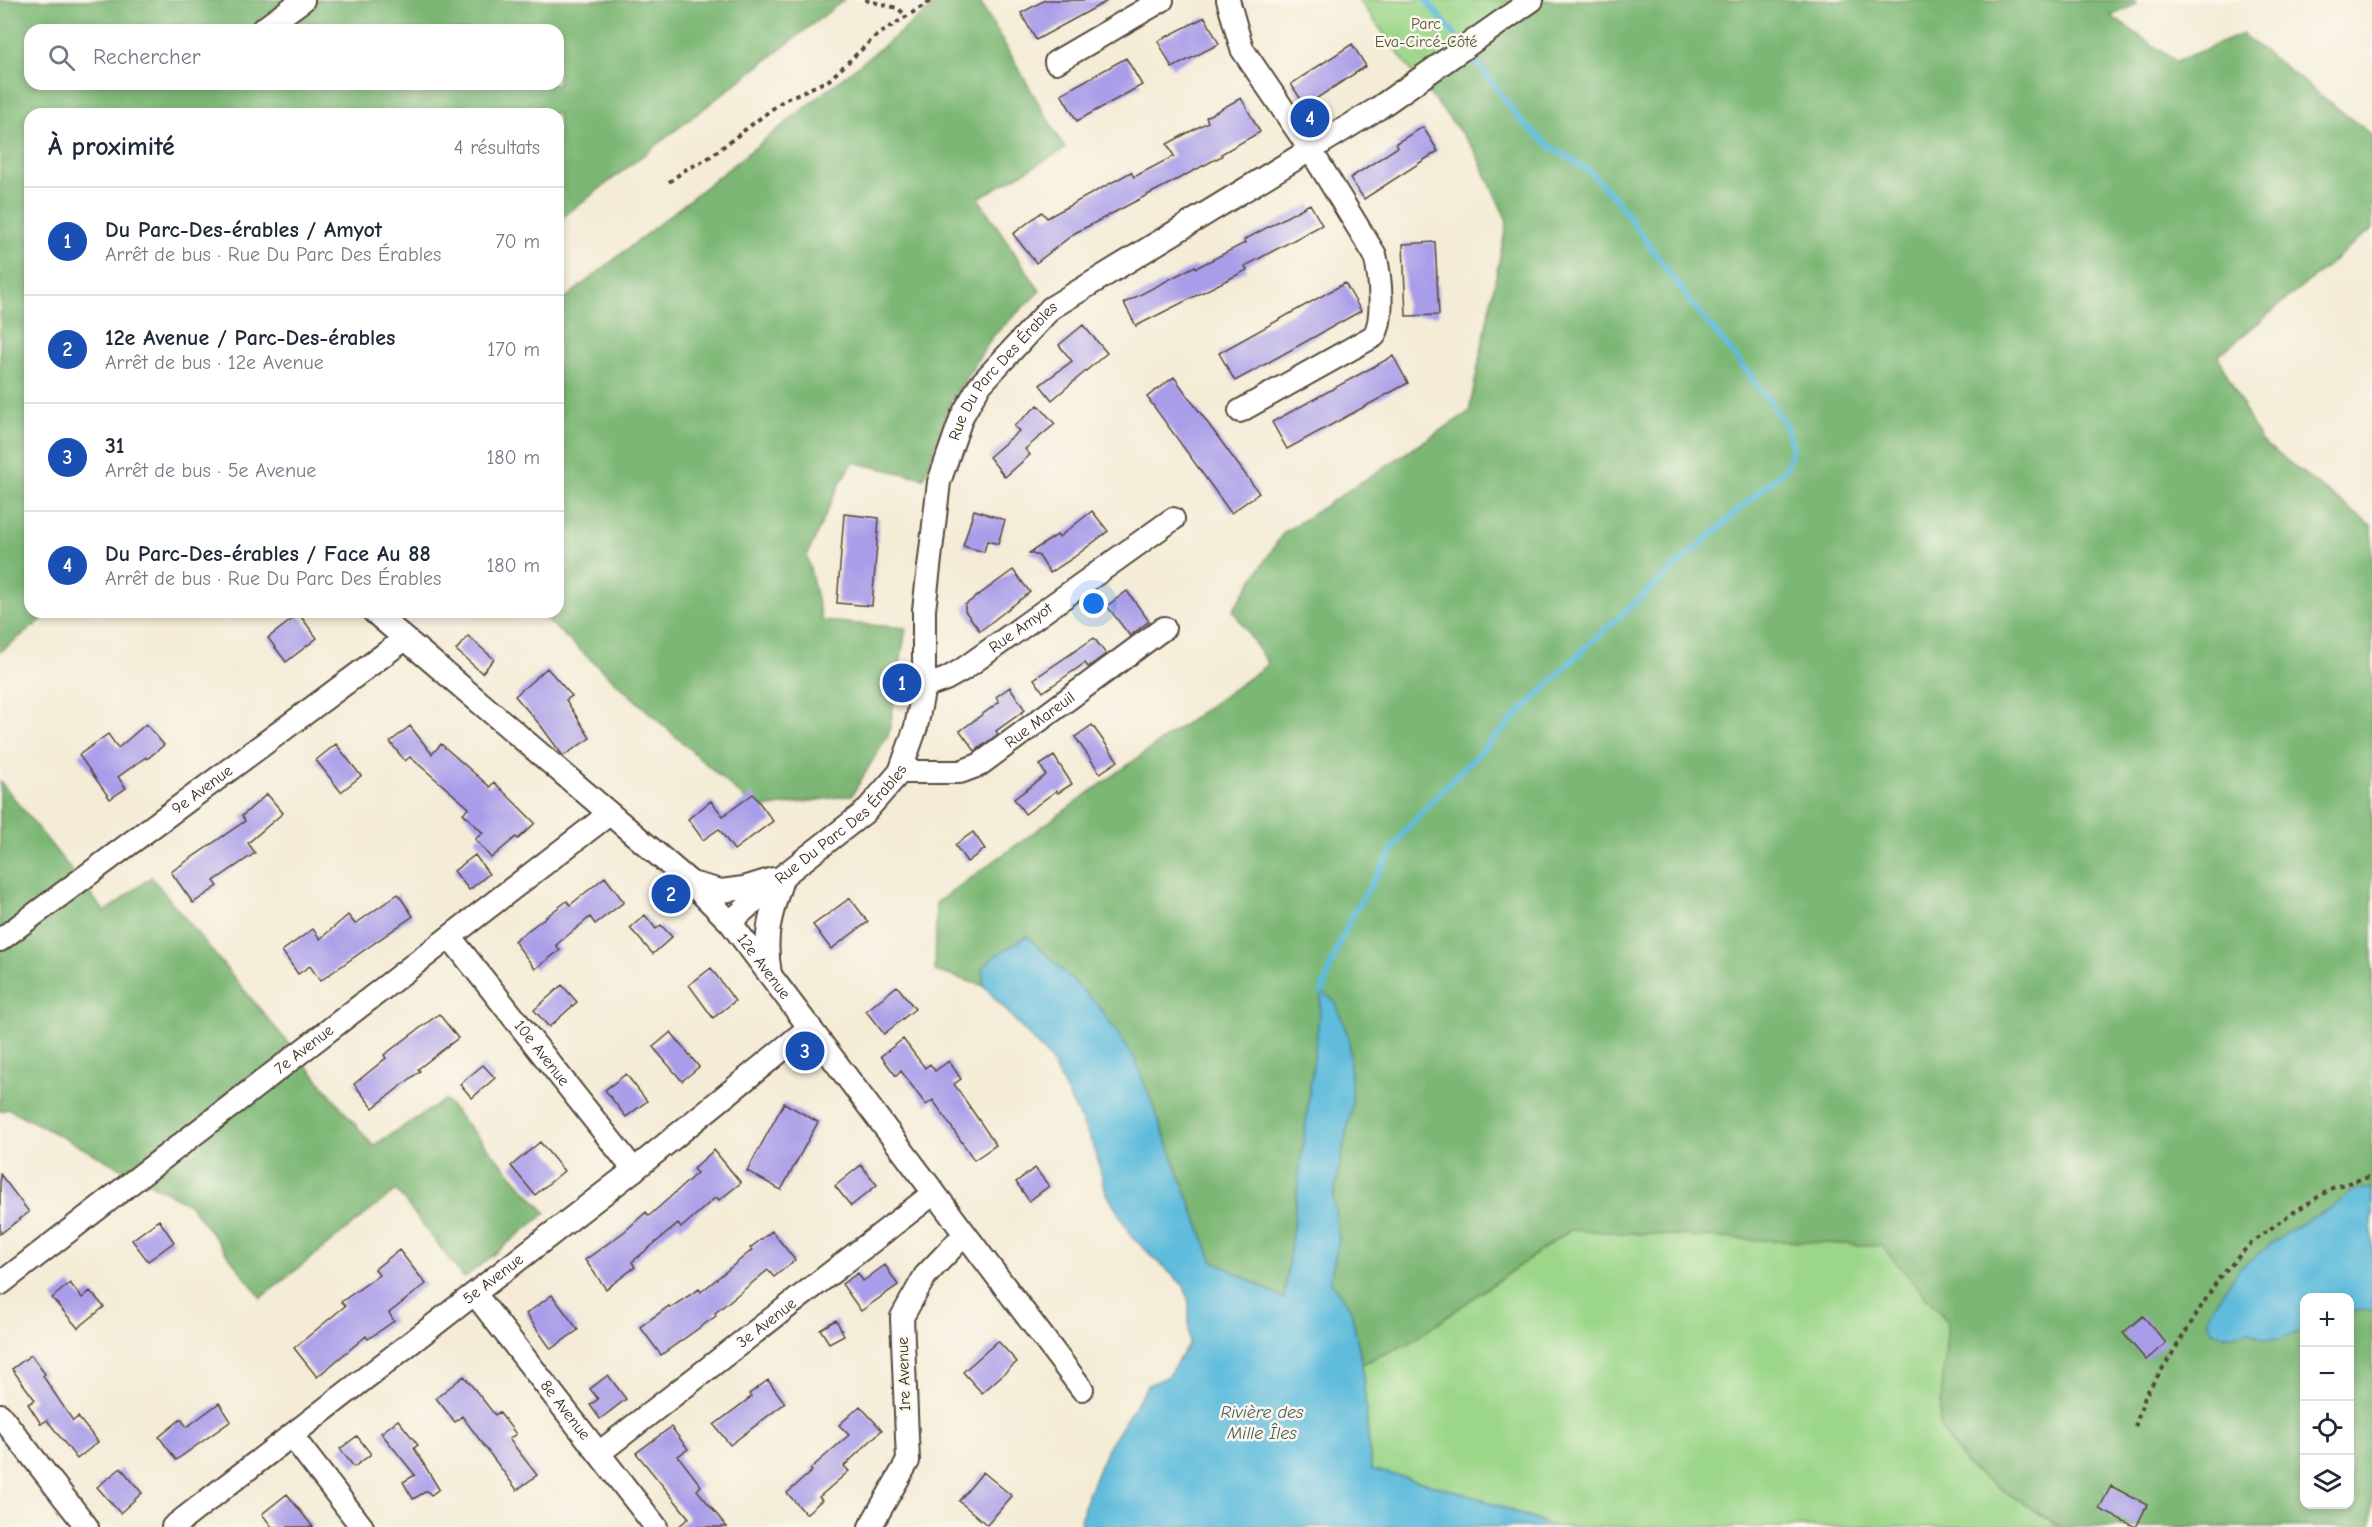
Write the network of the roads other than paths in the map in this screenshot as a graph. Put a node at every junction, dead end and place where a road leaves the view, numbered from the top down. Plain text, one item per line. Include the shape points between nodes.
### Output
1 (303, 0) edge
2 (1162, 0) edge
3 (1228, 0) edge
4 (1532, 0) edge
5 (270, 24) edge
6 (1056, 62) dead end
7 (1310, 149) junction
8 (1240, 411) dead end
9 (1173, 519) dead end
10 (381, 618) edge
11 (1164, 628) dead end
12 (405, 639) junction
13 (924, 687) junction
14 (900, 772) junction
15 (609, 814) junction
16 (783, 876) junction
17 (691, 883) junction
18 (730, 922) junction
19 (450, 937) junction
20 (0, 940) edge
21 (771, 975) junction
22 (810, 1027) junction
23 (634, 1170) junction
24 (934, 1193) junction
25 (965, 1233) junction
26 (0, 1284) edge
27 (475, 1294) junction
28 (1082, 1389) dead end
29 (0, 1415) edge
30 (292, 1436) junction
31 (598, 1453) junction
32 (87, 1527) edge
33 (173, 1527) edge
34 (362, 1527) edge
35 (656, 1527) edge
36 (870, 1527) edge

1 - 5 street
2 - 6 street
3 - 7 street via 1242,49
4 - 7 street, Rue Du Parc Des Érables via 1377,109
7 - 8 street via 1375,255 1380,272 1379,327 1374,336
7 - 13 street, Rue Du Parc Des Érables via 1051,308 979,386 962,416 939,482 924,610
9 - 13 street, Rue Amyot via 962,670
10 - 12 street, 12e Avenue
11 - 14 street, Rue Mareuil via 979,765 960,772
12 - 15 street, 12e Avenue
12 - 20 street, 9e Avenue
13 - 14 street, Rue Du Parc Des Érables via 916,727
14 - 16 street, Rue Du Parc Des Érables via 865,812
15 - 17 street, 12e Avenue
15 - 19 street, 7e Avenue
16 - 17 street via 722,891
16 - 18 street, Rue Du Parc Des Érables
16 - 21 street via 768,925
17 - 18 street, 12e Avenue
18 - 21 street, 12e Avenue
19 - 23 street, 10e Avenue
19 - 26 street, 7e Avenue
21 - 22 street, 12e Avenue
22 - 23 street, 5e Avenue
22 - 24 street, 12e Avenue
23 - 27 street, 5e Avenue
24 - 25 street, 12e Avenue
24 - 31 street, 3e Avenue
25 - 28 street, 12e Avenue
25 - 36 street, 1re Avenue via 925,1276 902,1317 908,1461
27 - 30 street, 5e Avenue
27 - 31 street, 8e Avenue
29 - 32 street
30 - 33 street, 5e Avenue
30 - 34 street
31 - 35 street, 8e Avenue

